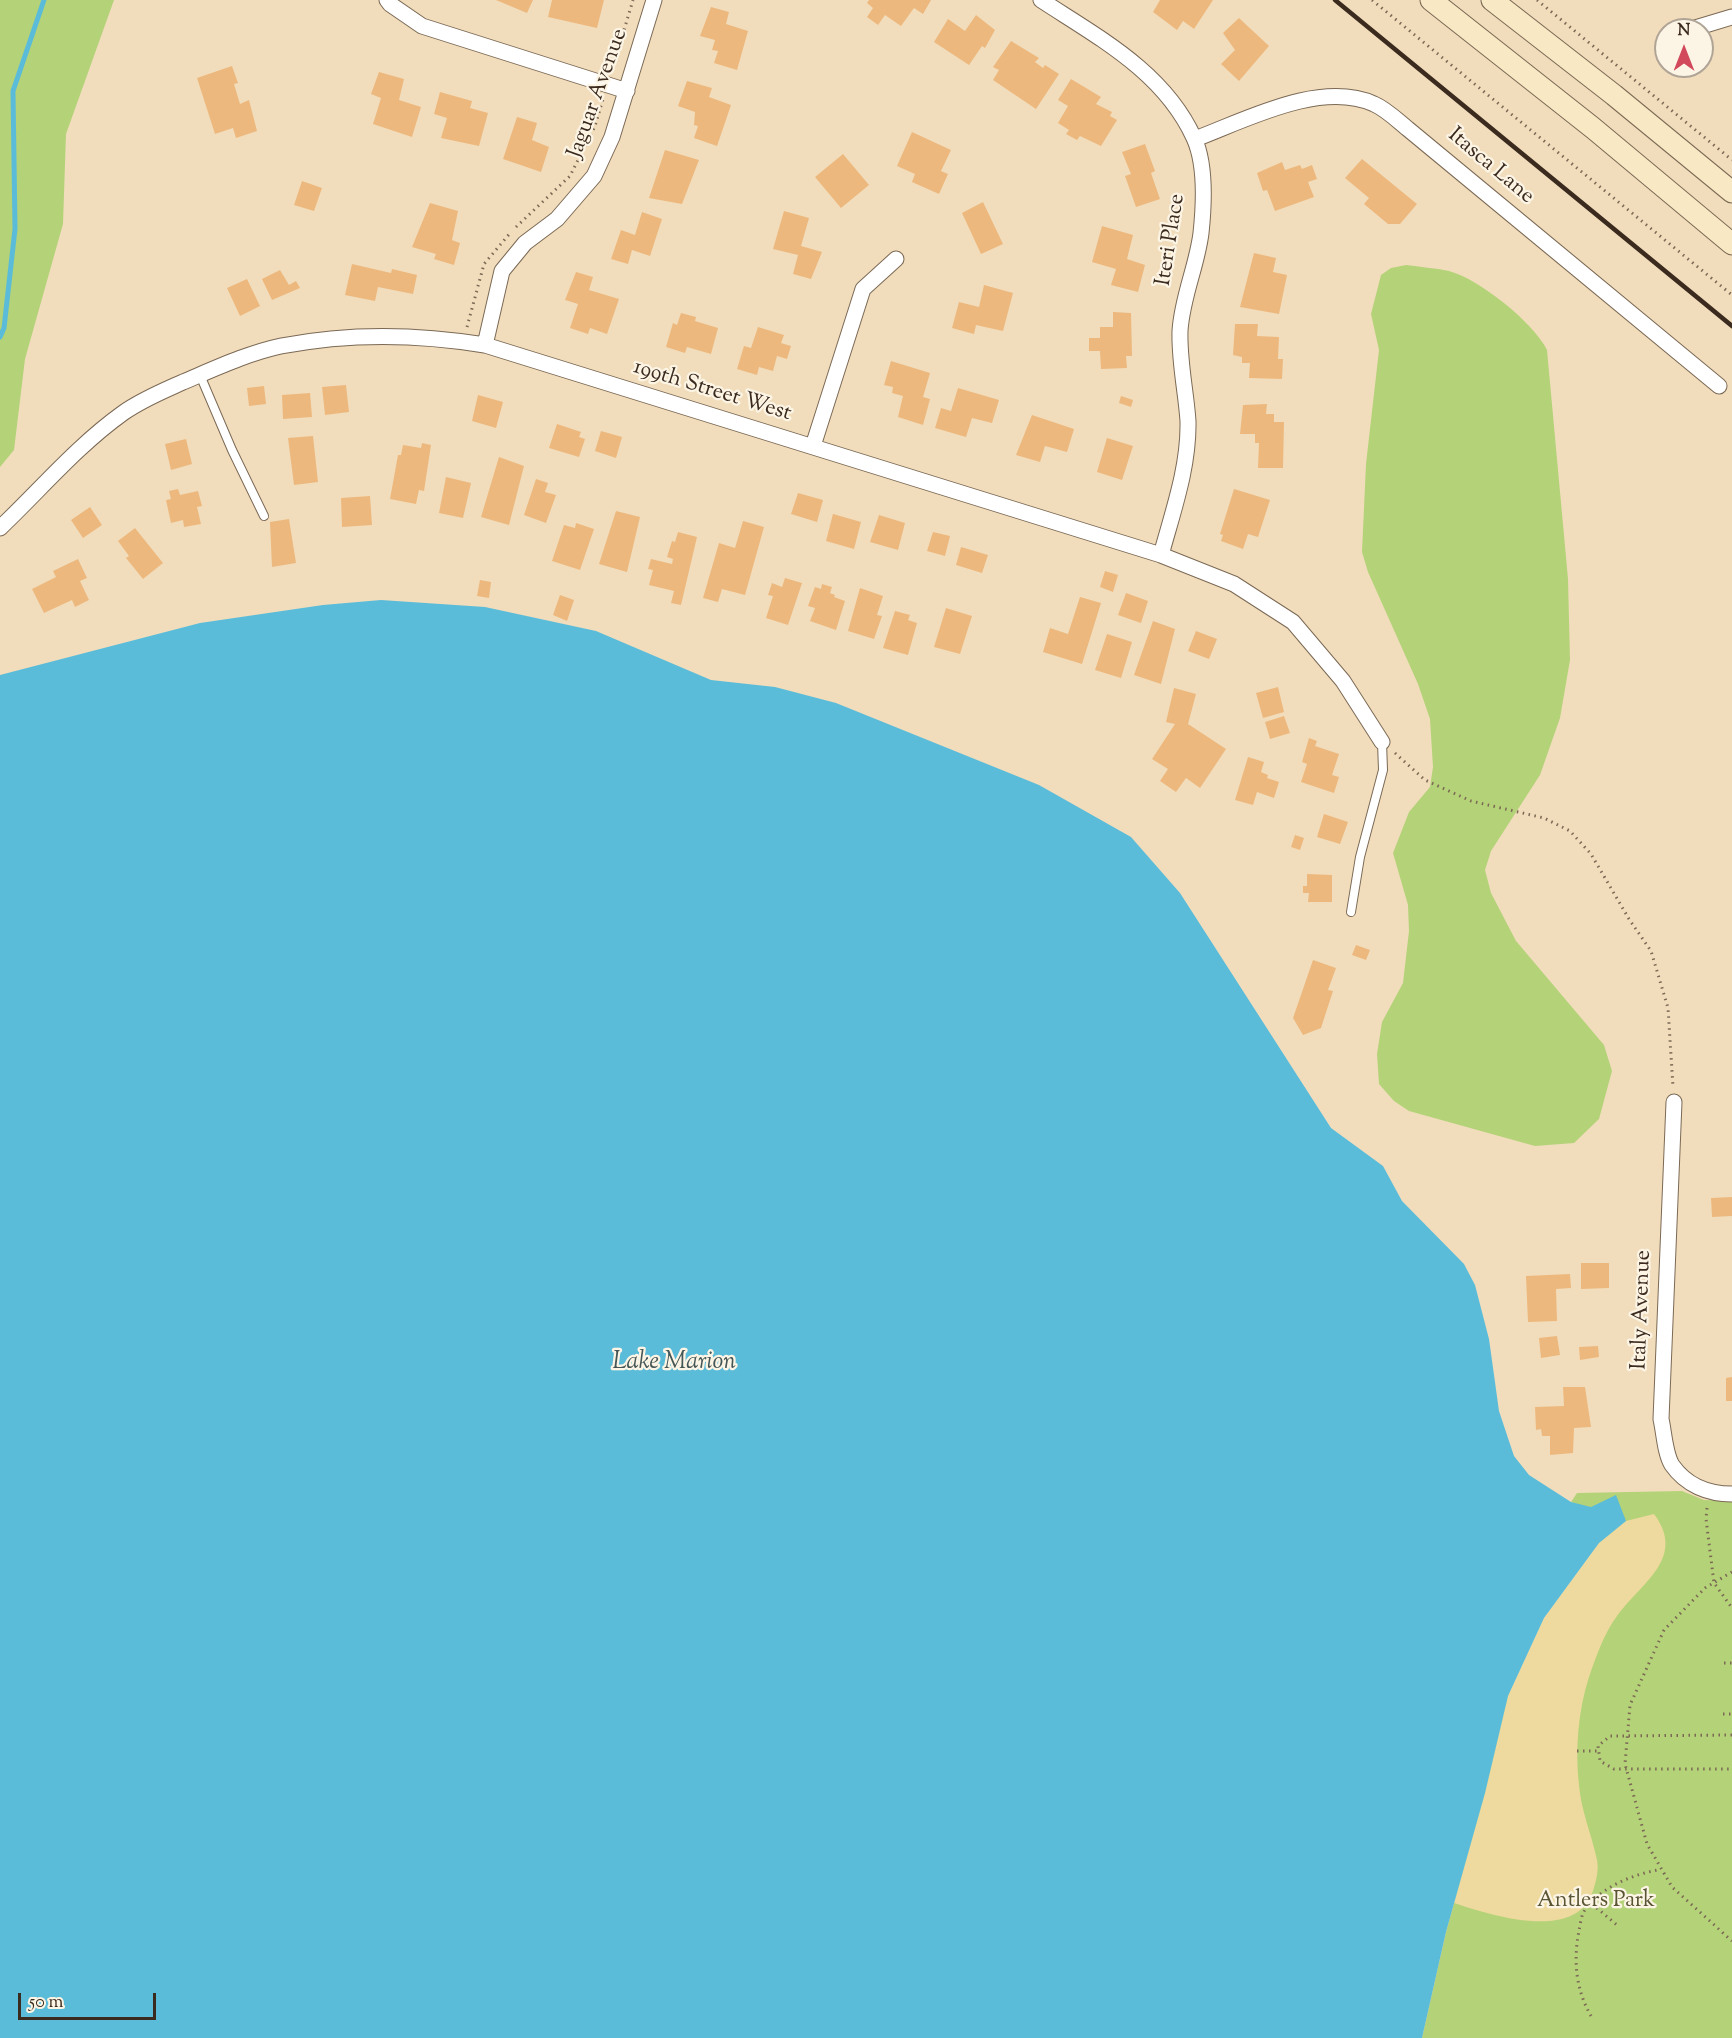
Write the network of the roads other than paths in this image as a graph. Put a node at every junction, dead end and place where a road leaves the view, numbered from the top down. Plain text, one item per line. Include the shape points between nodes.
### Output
1 (387, 0) edge
2 (654, 0) edge
3 (1041, 0) edge
4 (1431, 0) edge
5 (1492, 0) edge
6 (1732, 17) edge
7 (1714, 22) edge
8 (627, 91) junction
9 (1195, 139) junction
10 (1732, 192) edge
11 (1732, 244) edge
12 (896, 259) dead end
13 (485, 345) junction
14 (200, 375) junction
15 (1719, 386) dead end
16 (813, 446) junction
17 (264, 516) dead end
18 (0, 528) edge
19 (1161, 555) junction
20 (1382, 742) joint
21 (1352, 912) dead end
22 (1674, 1102) road end
23 (1732, 1494) edge

1 - 8 street via 422,27
2 - 8 street, Jaguar Avenue
3 - 9 street, Iteri Place via 1133,61 1162,88
4 - 11 main road
5 - 10 main road
6 - 7 street
8 - 13 street, Jaguar Avenue via 594,176 557,219 525,243 502,271
9 - 15 street, Itasca Lane via 1306,99 1341,97 1374,104
9 - 19 street, Iteri Place via 1203,185 1201,235 1180,329 1181,377 1188,420 1186,461
12 - 16 street via 863,289
13 - 14 street, 199th Street West via 410,336 315,342 280,346
13 - 16 street, 199th Street West
14 - 17 lane
14 - 18 street, 199th Street West via 124,413 75,452
16 - 19 street, 199th Street West
19 - 20 street, 199th Street West via 1234,584 1293,622 1343,681
20 - 21 lane via 1383,770 1360,857
22 - 23 street, Italy Avenue via 1661,1419 1671,1464 1693,1486

